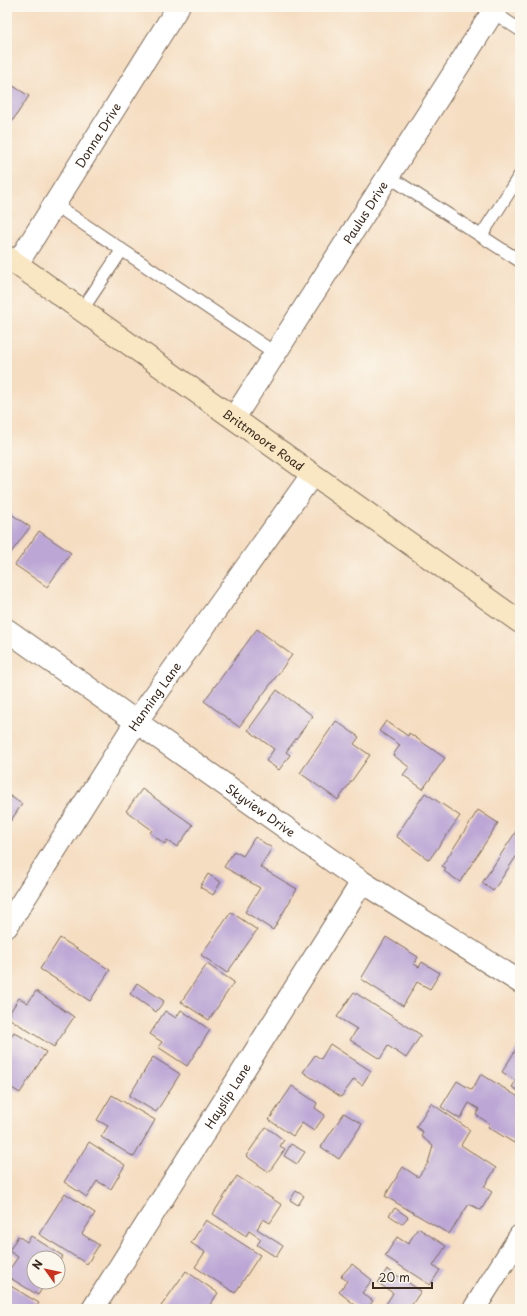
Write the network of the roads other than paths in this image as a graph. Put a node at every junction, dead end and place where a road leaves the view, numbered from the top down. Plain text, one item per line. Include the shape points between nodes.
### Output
1 (178, 7) edge
2 (495, 10) edge
3 (520, 30) edge
4 (520, 175) edge
5 (388, 176) junction
6 (54, 204) junction
7 (481, 236) junction
8 (122, 250) junction
9 (12, 260) edge
10 (520, 261) edge
11 (82, 310) junction
12 (276, 353) junction
13 (234, 418) junction
14 (312, 474) junction
15 (520, 622) edge
16 (7, 630) edge
17 (136, 722) junction
18 (362, 882) junction
19 (7, 926) edge
20 (520, 982) edge
21 (520, 1236) edge
22 (93, 1309) edge
23 (474, 1309) edge

1 - 6 street, Donna Drive
2 - 3 lane
2 - 5 street, Paulus Drive
4 - 7 lane
5 - 7 lane
5 - 12 street, Paulus Drive
6 - 8 lane
6 - 9 street, Donna Drive
7 - 10 lane
8 - 11 lane
8 - 12 lane
9 - 11 main road, Brittmoore Road
11 - 13 main road, Brittmoore Road
12 - 13 street, Paulus Drive
13 - 14 main road, Brittmoore Road
14 - 15 main road, Brittmoore Road
14 - 17 street, Hanning Lane
16 - 17 street, Skyview Drive
17 - 18 street, Skyview Drive
17 - 19 street, Hanning Lane
18 - 20 street, Skyview Drive
18 - 22 street, Hayslip Lane
21 - 23 street

